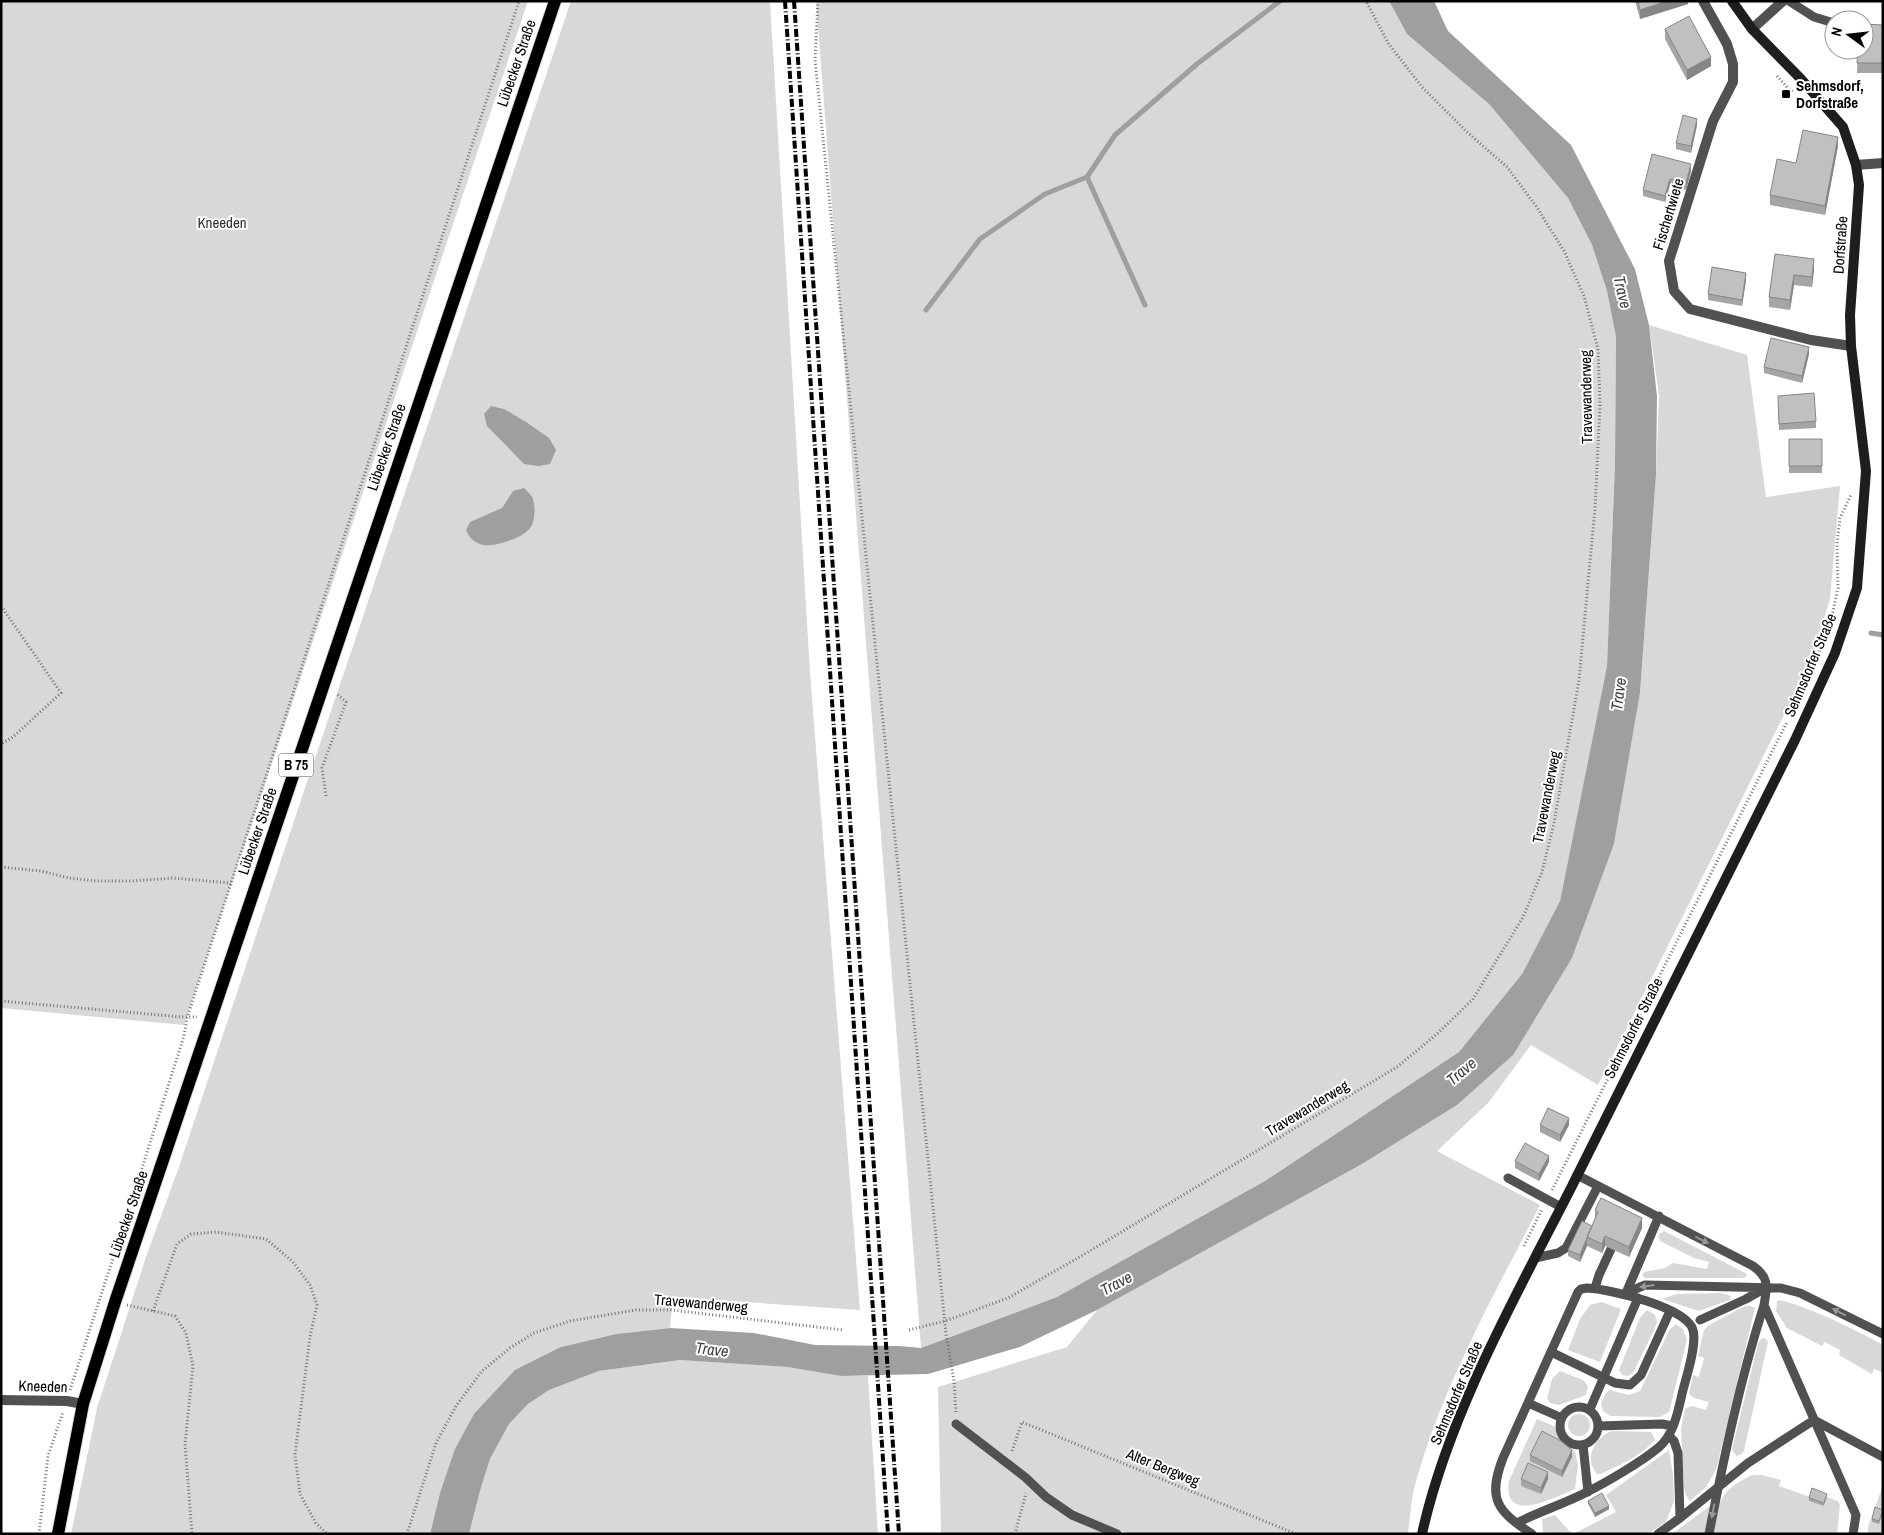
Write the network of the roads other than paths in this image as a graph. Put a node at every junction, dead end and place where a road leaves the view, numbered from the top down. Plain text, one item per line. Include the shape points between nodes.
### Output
1 (555, 1) edge
2 (1703, 1) edge
3 (1732, 1) edge
4 (1783, 1) edge
5 (1789, 1) edge
6 (1824, 20) edge
7 (1752, 29) junction
8 (1883, 162) edge
9 (1856, 165) junction
10 (1851, 346) junction
11 (1861, 534) joint
12 (1577, 1175) junction
13 (1508, 1178) dead end
14 (1598, 1186) junction
15 (1561, 1207) junction
16 (1659, 1216) junction
17 (1611, 1249) edge
18 (1535, 1258) junction
19 (1767, 1287) junction
20 (1595, 1288) junction
21 (1626, 1294) junction
22 (1638, 1298) junction
23 (1764, 1306) junction
24 (1670, 1311) junction
25 (1700, 1320) dead end
26 (1883, 1334) edge
27 (1551, 1352) junction
28 (1604, 1378) junction
29 (1, 1400) edge
30 (1528, 1403) junction
31 (83, 1404) junction
32 (1590, 1409) junction
33 (1562, 1418) junction
34 (1814, 1420) junction
35 (956, 1424) road end
36 (1599, 1426) junction
37 (1673, 1426) junction
38 (1669, 1436) junction
39 (1583, 1445) junction
40 (1883, 1457) edge
41 (1718, 1487) junction
42 (1588, 1492) junction
43 (1680, 1518) junction
44 (1517, 1523) junction
45 (58, 1534) edge
46 (1117, 1534) edge
47 (1422, 1534) edge
48 (1532, 1534) edge
49 (1658, 1534) edge
50 (1709, 1534) edge
51 (1852, 1534) edge

1 - 31 main road, Lübecker Straße / B 75
2 - 10 street, Fischertwiete via 1726,44 1733,64 1733,82 1713,121 1669,261 1674,291 1690,309 1811,340
3 - 7 main road, Dorfstraße
4 - 7 street
5 - 6 lane
7 - 9 main road, Dorfstraße via 1843,127
8 - 9 street
9 - 10 main road, Dorfstraße via 1859,185 1850,315
10 - 11 main road, Dorfstraße via 1866,470
11 - 12 main road, Sehmsdorfer Straße via 1857,588 1835,653 1795,740
12 - 14 lane
12 - 15 main road, Sehmsdorfer Straße
13 - 15 lane
14 - 16 lane via 1630,1207
14 - 18 lane via 1566,1248
15 - 18 main road, Sehmsdorfer Straße
16 -> 19 lane via 1753,1266 1765,1277
16 - 21 lane
17 - 20 lane
18 - 47 main road, Sehmsdorfer Straße via 1453,1436
19 -> 21 lane via 1645,1285
19 - 23 lane
19 - 25 lane
26 -> 19 lane via 1800,1293
20 - 21 lane
20 - 27 lane via 1584,1288 1578,1292
21 - 22 lane
22 - 24 lane
22 - 28 lane
23 - 34 lane
23 - 41 lane via 1753,1338
24 - 28 lane via 1641,1375 1634,1383 1627,1386
24 - 37 lane via 1687,1320 1694,1334
27 - 28 lane
27 - 30 lane
28 - 32 lane
29 - 31 street, Kneeden
30 - 33 lane
30 - 44 lane via 1503,1458 1495,1486 1499,1504
31 - 45 main road, Lübecker Straße / B 75
32 - 33 lane via 1571,1408
32 - 36 lane
33 - 39 lane via 1560,1430 1566,1440
34 - 40 lane
34 - 41 lane via 1748,1463
34 - 51 lane via 1856,1515
35 - 46 lane via 1072,1515
36 - 37 lane
36 - 39 lane via 1596,1437
37 - 38 lane
38 - 42 lane via 1658,1449
38 - 43 lane via 1678,1453
39 - 42 lane
41 - 43 lane
41 -> 50 lane
42 - 44 lane
43 - 49 lane
44 - 48 lane

